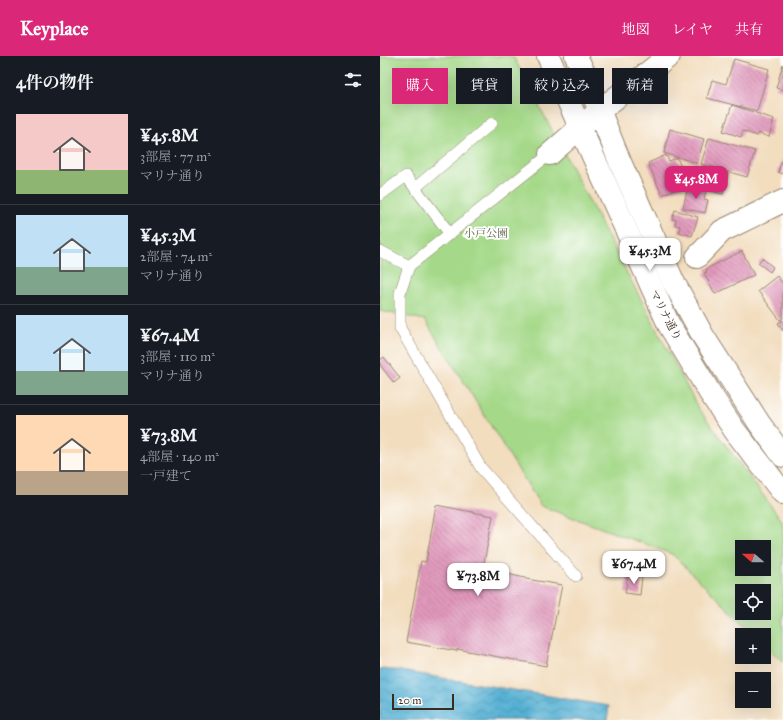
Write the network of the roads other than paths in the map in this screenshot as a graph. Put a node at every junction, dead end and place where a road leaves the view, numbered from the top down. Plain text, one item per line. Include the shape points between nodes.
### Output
1 (548, 56) edge
2 (576, 56) edge
3 (669, 56) edge
4 (599, 111) junction
5 (492, 123) dead end
6 (580, 127) junction
7 (550, 154) joint
8 (415, 188) junction
9 (380, 195) edge
10 (783, 201) edge
11 (450, 234) junction
12 (380, 251) edge
13 (697, 257) dead end
14 (409, 266) junction
15 (783, 456) edge
16 (783, 493) edge
17 (576, 576) dead end

1 - 6 street, マリナ通り
2 - 4 street, マリナ通り
3 - 4 street
4 - 6 street
4 - 15 street, マリナ通り via 673,281 703,336
5 - 8 lane
6 - 7 street
6 - 16 street, マリナ通り via 669,325 735,431
7 - 11 lane
8 - 9 lane via 406,176
8 - 11 lane
10 - 13 street via 722,231
11 - 14 lane
12 - 14 lane
14 - 17 lane via 400,293 400,328 481,468

